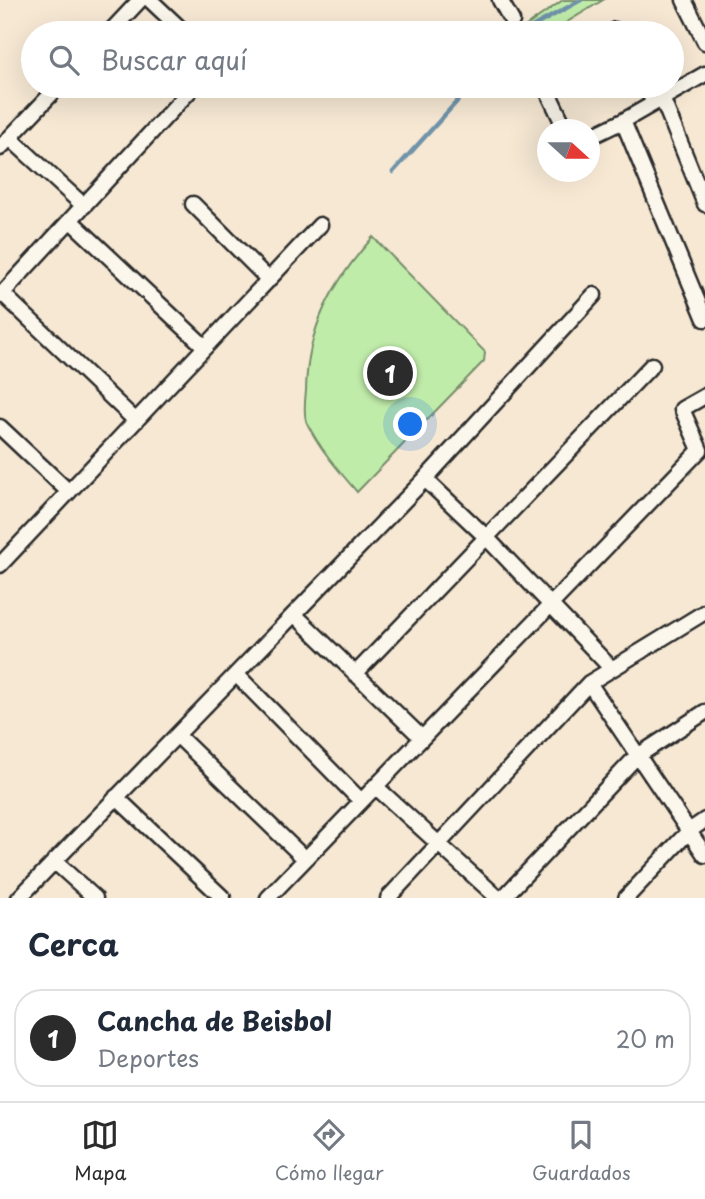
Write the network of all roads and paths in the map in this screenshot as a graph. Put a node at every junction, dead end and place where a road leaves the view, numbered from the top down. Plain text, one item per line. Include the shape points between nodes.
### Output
1 (140, 0) edge
2 (150, 0) edge
3 (500, 0) edge
4 (684, 0) edge
5 (120, 21) edge
6 (173, 21) edge
7 (512, 21) dead end
8 (705, 42) edge
9 (705, 74) edge
10 (684, 86) edge
11 (48, 98) edge
12 (183, 98) edge
13 (551, 98) edge
14 (662, 98) edge
15 (658, 100) junction
16 (561, 119) edge
17 (624, 121) junction
18 (600, 132) edge
19 (5, 143) edge
20 (193, 204) dead end
21 (705, 204) edge
22 (84, 206) junction
23 (71, 221) junction
24 (320, 225) dead end
25 (269, 280) junction
26 (1, 295) edge
27 (594, 295) dead end
28 (705, 319) edge
29 (205, 347) junction
30 (652, 365) dead end
31 (705, 396) edge
32 (136, 421) junction
33 (0, 426) edge
34 (425, 479) junction
35 (69, 492) junction
36 (486, 537) junction
37 (1, 561) edge
38 (550, 603) junction
39 (705, 612) edge
40 (294, 614) junction
41 (612, 669) junction
42 (236, 674) junction
43 (355, 674) junction
44 (589, 683) junction
45 (705, 712) edge
46 (177, 735) junction
47 (422, 738) junction
48 (636, 757) junction
49 (375, 786) junction
50 (116, 797) junction
51 (361, 801) junction
52 (705, 820) edge
53 (689, 831) junction
54 (439, 844) junction
55 (705, 855) edge
56 (305, 859) junction
57 (54, 861) junction
58 (19, 898) edge
59 (95, 898) edge
60 (223, 898) edge
61 (268, 898) edge
62 (388, 898) edge
63 (500, 898) edge
64 (626, 898) edge

1 - 5 street
2 - 6 street
3 - 7 street
4 - 8 street
9 - 10 street
11 - 19 street
12 - 22 street
13 - 16 street
14 - 15 street
15 - 17 street
15 - 21 street
17 - 18 street
17 - 28 street
19 - 22 street
20 - 25 street
22 - 23 street
23 - 26 street
23 - 29 street
24 - 25 street
25 - 29 street
26 - 32 street
27 - 34 street
29 - 32 street
30 - 36 street
31 - 38 street via 682,409 700,450
32 - 35 street
33 - 35 street
34 - 36 street
34 - 40 street
35 - 37 street
36 - 38 street
36 - 43 street
38 - 41 street
38 - 47 street
39 - 41 street
40 - 42 street
40 - 43 street
41 - 44 street
42 - 46 street
42 - 51 street
43 - 47 street
44 - 48 street
44 - 54 street
45 - 48 street
46 - 50 street
46 - 56 street
47 - 49 street
48 - 53 street
48 - 63 street
49 - 51 street
49 - 54 street
50 - 57 street
50 - 60 street
51 - 56 street
52 - 53 street
53 - 55 street
53 - 64 street
54 - 62 street
54 - 63 street
56 - 61 street
57 - 58 street
57 - 59 street

